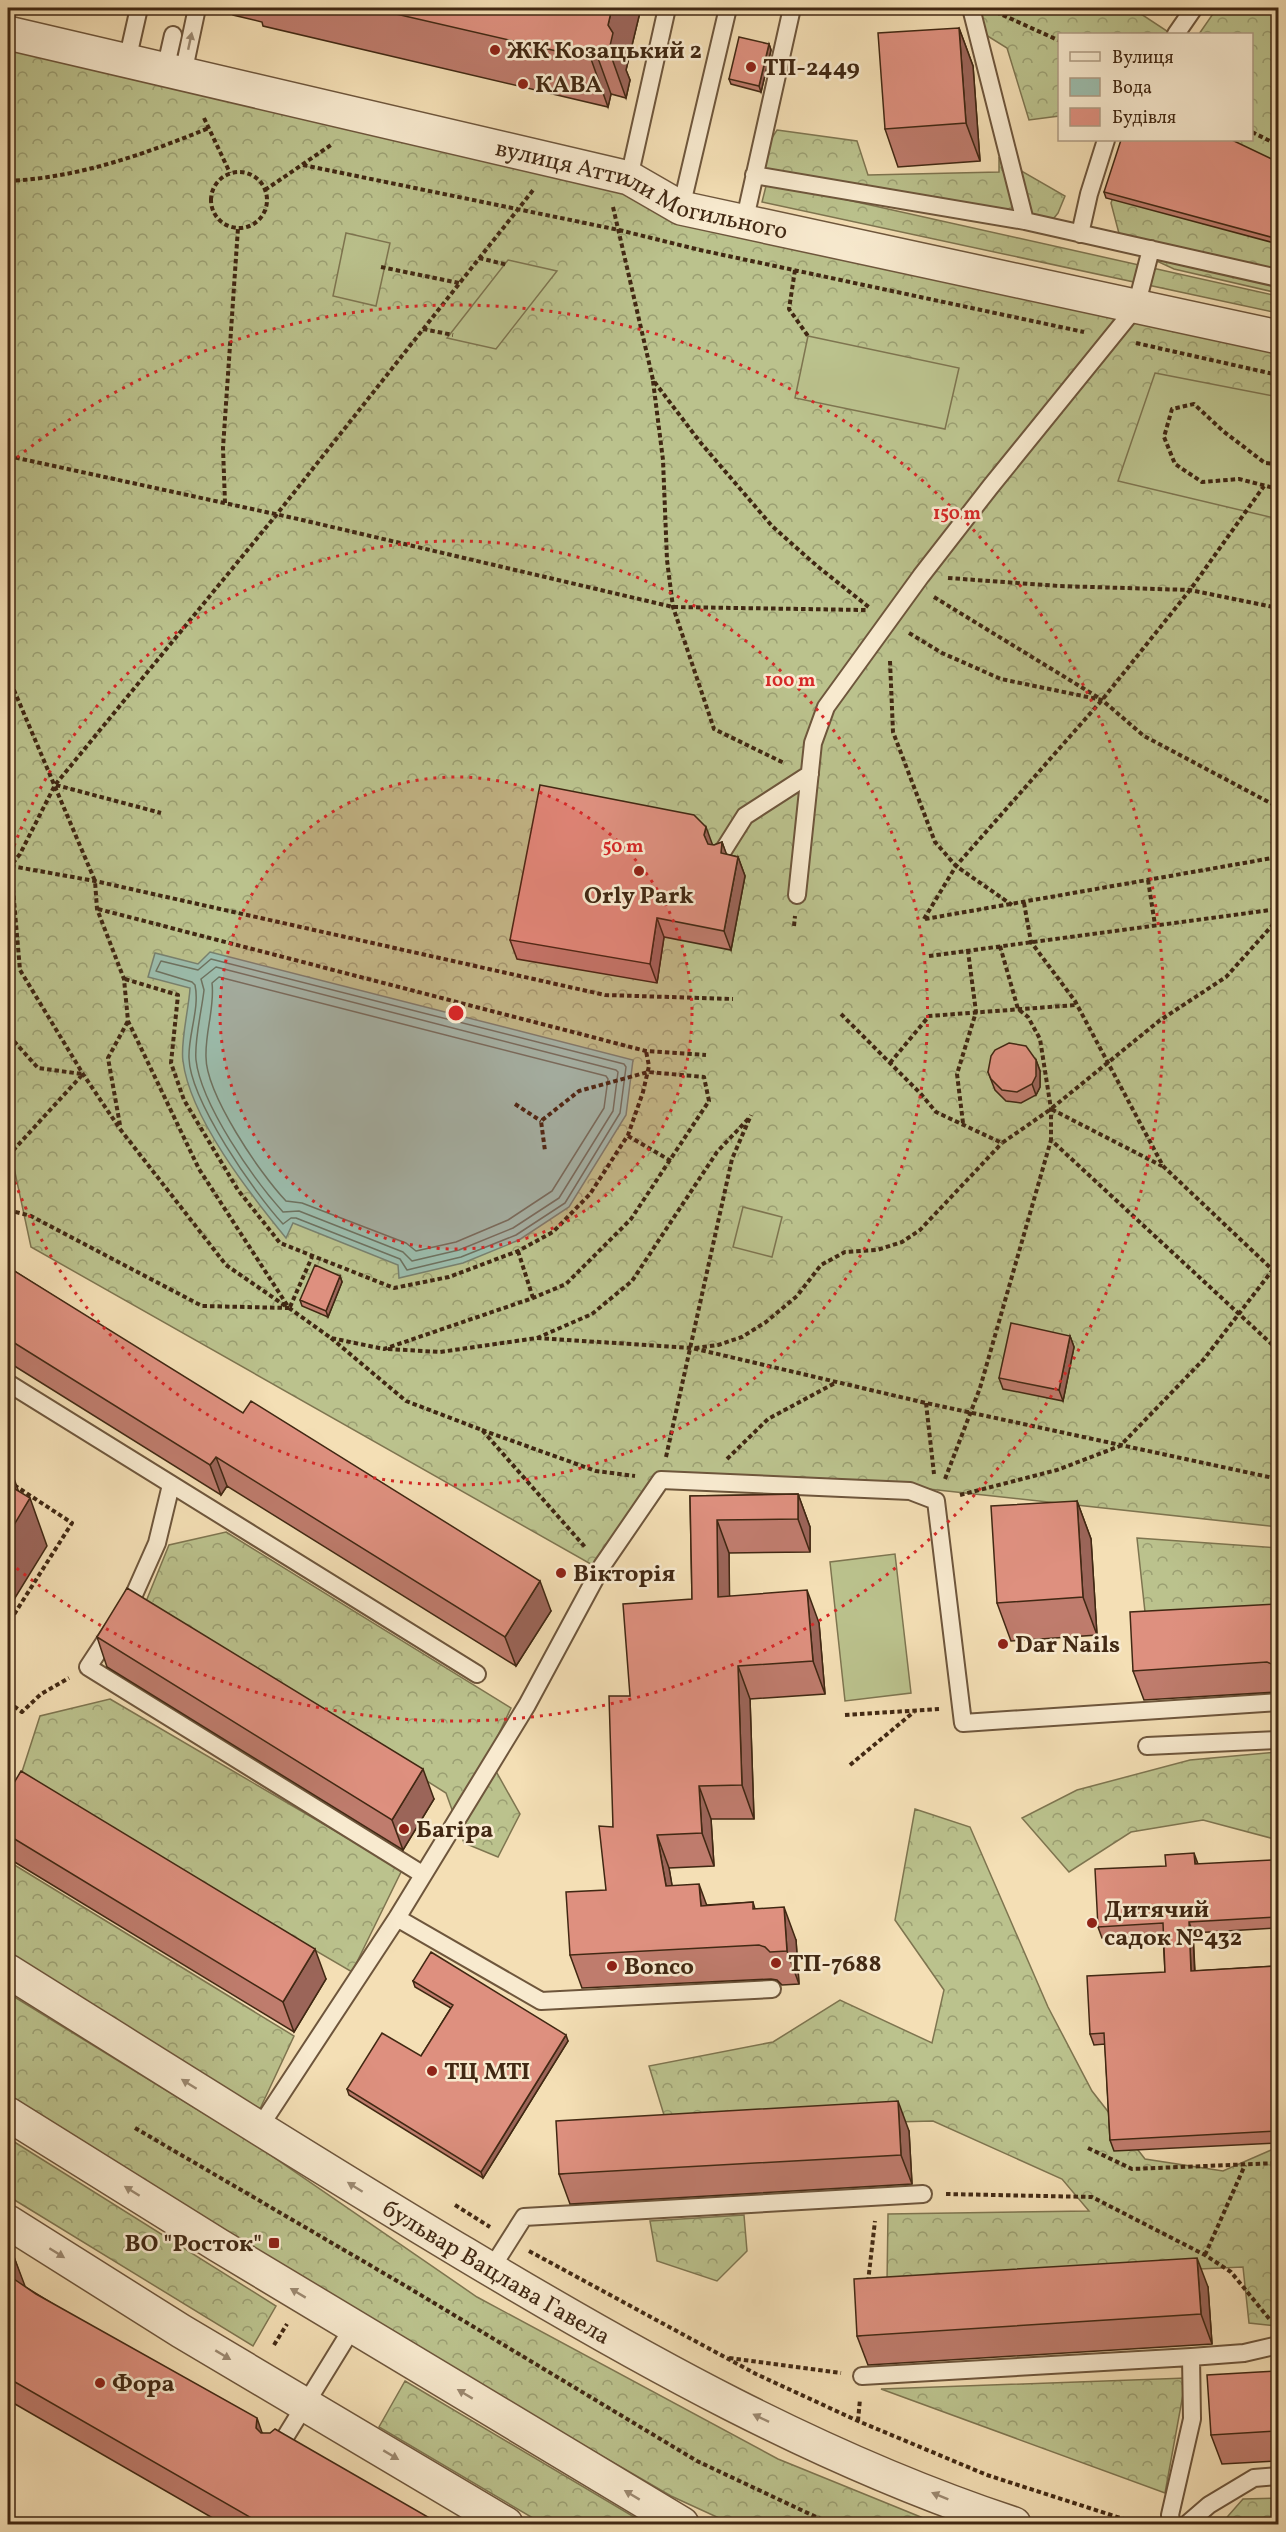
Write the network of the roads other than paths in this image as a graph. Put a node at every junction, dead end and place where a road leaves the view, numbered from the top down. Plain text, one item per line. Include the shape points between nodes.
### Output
1 (139, 8) edge
2 (197, 8) edge
3 (667, 8) edge
4 (728, 8) edge
5 (792, 8) edge
6 (971, 8) edge
7 (1194, 8) edge
8 (8, 33) edge
9 (1177, 33) edge
10 (173, 35) dead end
11 (127, 61) junction
12 (174, 72) junction
13 (1106, 141) edge
14 (754, 175) junction
15 (629, 178) junction
16 (681, 208) junction
17 (1026, 221) junction
18 (744, 223) junction
19 (1080, 234) junction
20 (1151, 249) junction
21 (1278, 278) edge
22 (1136, 307) junction
23 (1278, 337) edge
24 (810, 774) junction
25 (721, 854) edge
26 (797, 895) dead end
27 (8, 1383) edge
28 (171, 1485) junction
29 (133, 1598) edge
30 (113, 1629) edge
31 (477, 1674) dead end
32 (1278, 1702) edge
33 (1278, 1740) edge
34 (1147, 1746) dead end
35 (422, 1874) junction
36 (397, 1918) junction
37 (8, 1971) edge
38 (772, 1989) edge
39 (8, 2114) edge
40 (259, 2128) junction
41 (923, 2194) road end
42 (8, 2222) edge
43 (491, 2269) junction
44 (353, 2327) junction
45 (1278, 2345) edge
46 (1191, 2357) junction
47 (862, 2376) edge
48 (306, 2404) junction
49 (276, 2452) edge
50 (1278, 2476) edge
51 (506, 2524) edge
52 (682, 2524) edge
53 (1014, 2524) edge
54 (1172, 2524) edge
55 (1187, 2524) edge

1 - 11 lane
12 -> 2 lane
3 - 15 lane
4 - 16 lane
5 - 14 lane
6 - 17 lane
7 - 9 lane
8 - 11 street, вулиця Аттили Могильного
10 - 12 lane
11 - 12 street, вулиця Аттили Могильного
12 - 15 street, вулиця Аттили Могильного
13 - 19 lane
14 - 17 lane
14 - 18 lane
15 - 16 street, вулиця Аттили Могильного
16 - 18 street, вулиця Аттили Могильного
17 - 19 lane
18 - 22 street, вулиця Аттили Могильного
19 - 20 lane
20 - 21 lane
20 - 22 lane
22 - 23 street, вулиця Аттили Могильного
22 - 24 lane via 918,581 826,707 813,743
24 - 25 lane via 745,816
24 - 26 lane
27 - 28 lane
28 - 29 lane via 157,1543
28 - 31 lane
30 - 35 lane via 87,1667
32 - 35 lane via 963,1723 936,1501 910,1491 661,1479 602,1566 526,1705
33 - 34 lane
35 - 36 lane
36 - 38 lane via 541,2001
36 - 40 lane
40 -> 37 street, бульвар Вацлава Гавела
44 -> 39 street
43 -> 40 street, бульвар Вацлава Гавела
41 - 43 lane via 524,2217
42 -> 48 street
53 -> 43 street, бульвар Вацлава Гавела via 850,2461 765,2420 675,2376
44 - 48 lane
52 -> 44 street
45 - 46 lane via 1244,2353
46 - 47 lane
46 - 54 lane via 1192,2419 1170,2515
48 - 49 lane
48 -> 51 street
50 - 55 lane via 1254,2478 1209,2505

